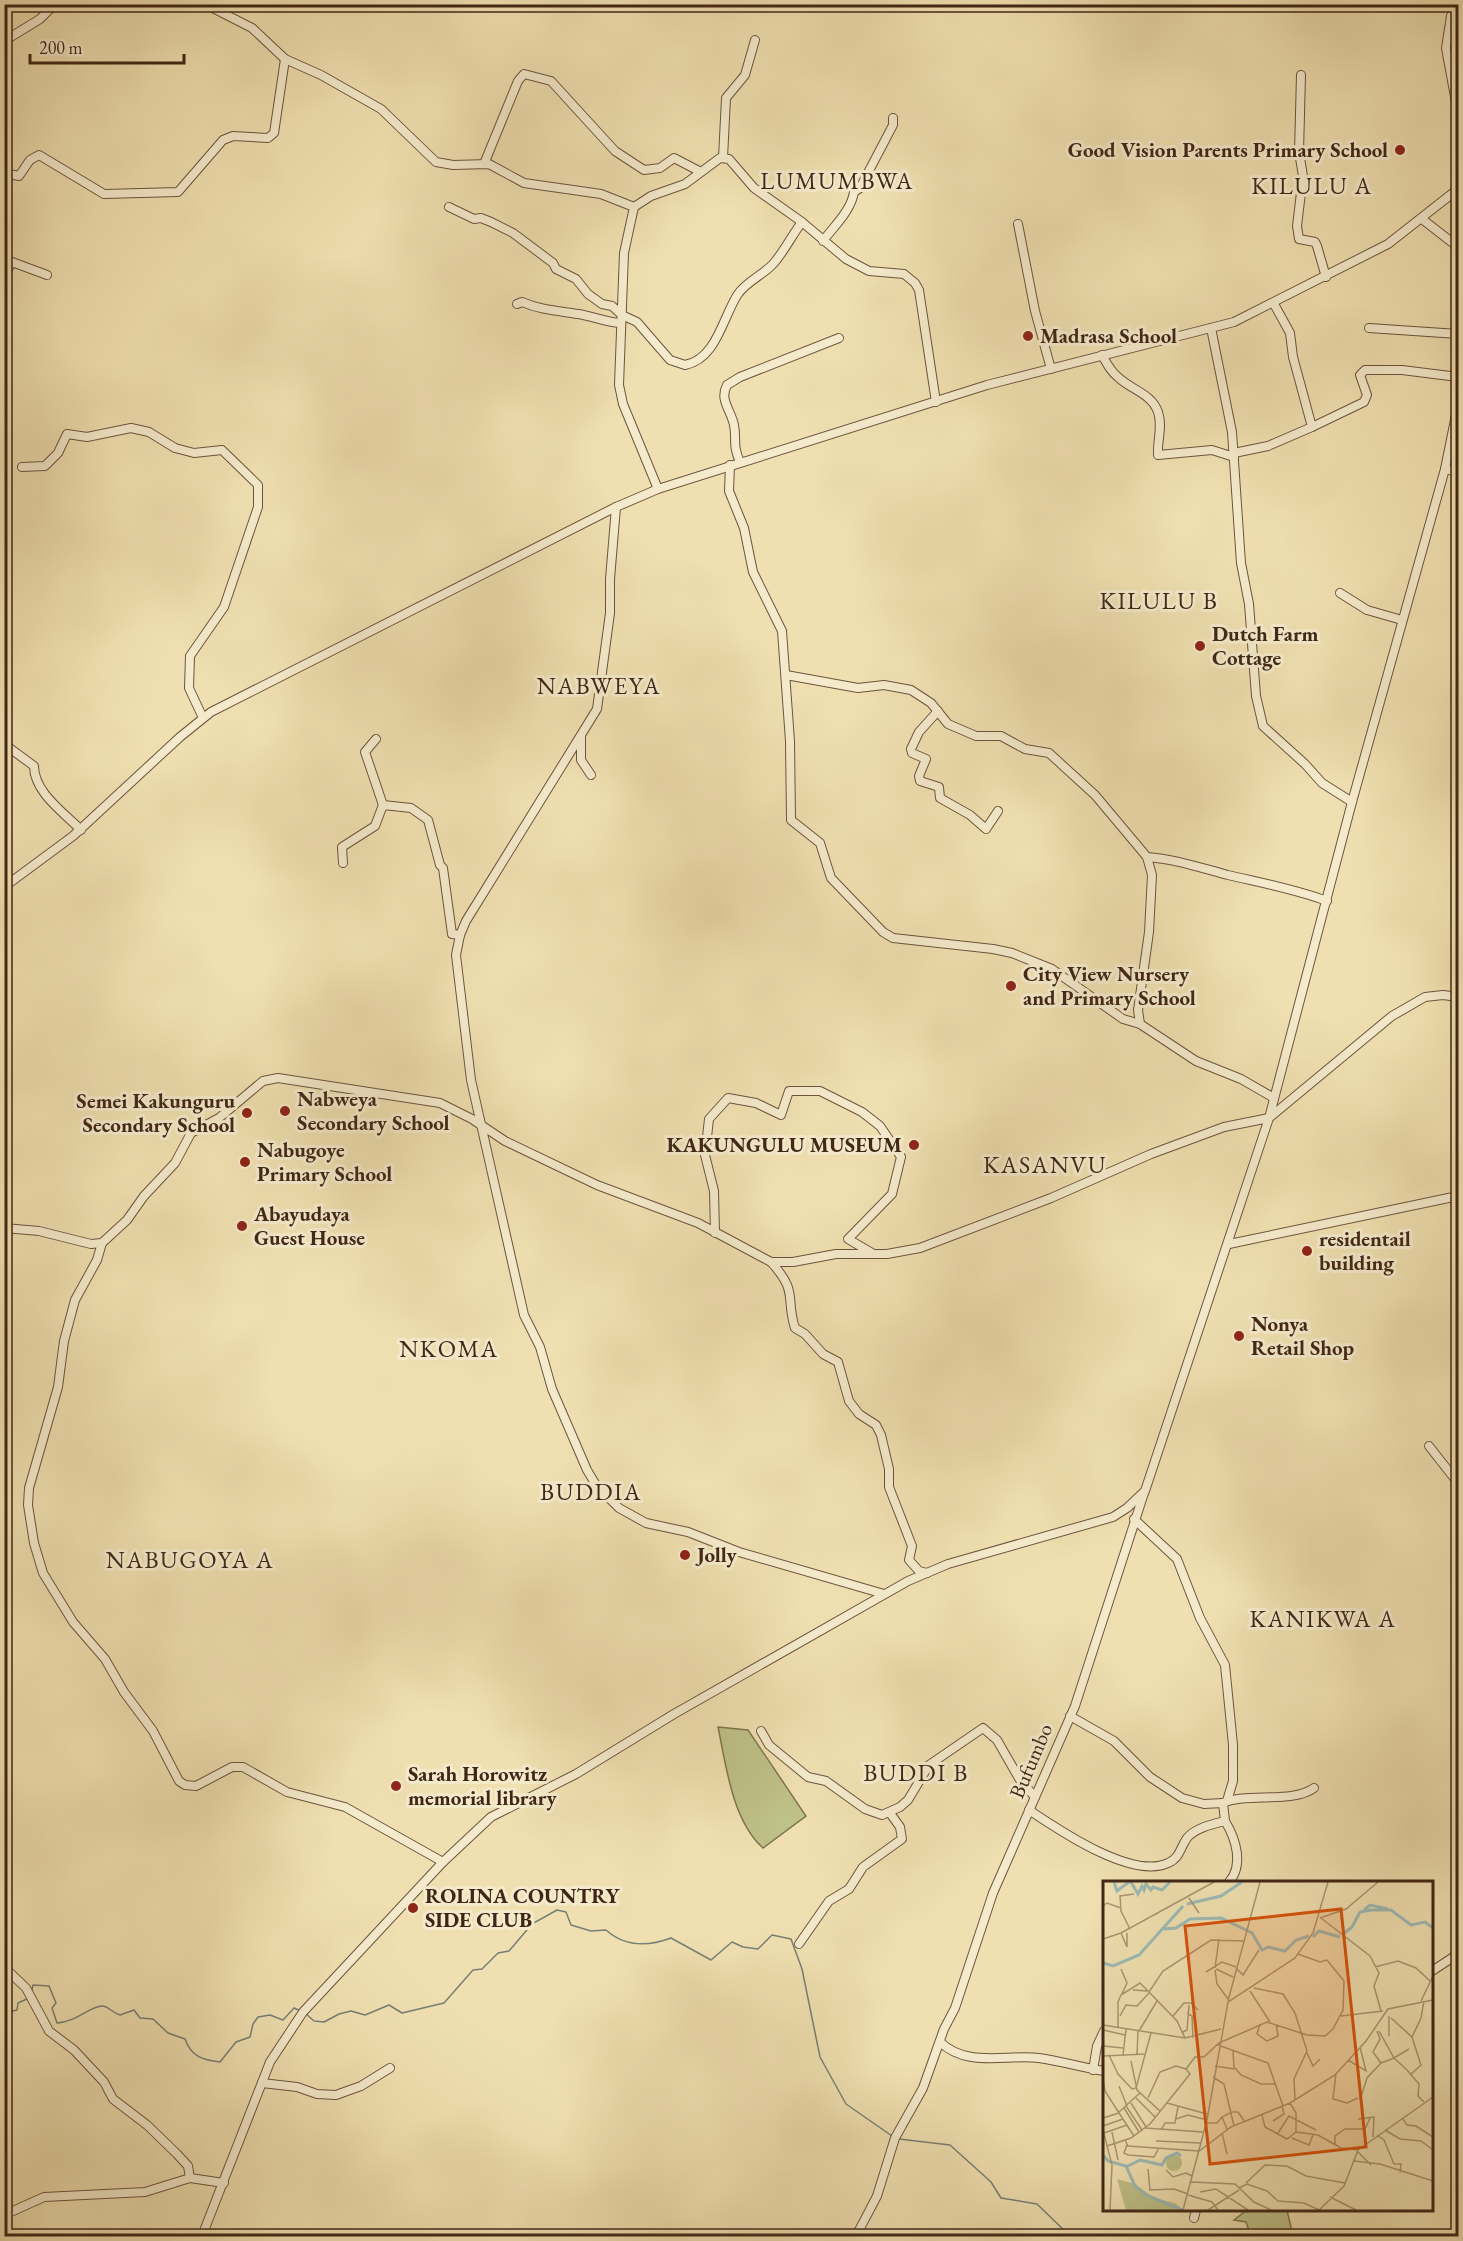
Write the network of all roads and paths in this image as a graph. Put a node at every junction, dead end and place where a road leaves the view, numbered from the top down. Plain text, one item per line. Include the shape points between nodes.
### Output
1 (55, 4) edge
2 (206, 4) edge
3 (1451, 16) dead end
4 (755, 40) dead end
5 (4, 41) edge
6 (285, 58) junction
7 (1301, 75) dead end
8 (1458, 113) edge
9 (893, 118) dead end
10 (723, 158) junction
11 (484, 164) junction
12 (699, 171) junction
13 (4, 173) edge
14 (1458, 189) edge
15 (449, 207) dead end
16 (634, 207) junction
17 (1422, 219) junction
18 (802, 222) junction
19 (1018, 224) dead end
20 (823, 241) junction
21 (1458, 247) edge
22 (47, 275) dead end
23 (4, 276) edge
24 (1326, 277) junction
25 (517, 304) dead end
26 (1274, 304) junction
27 (621, 319) junction
28 (1210, 328) junction
29 (1369, 328) dead end
30 (1458, 334) edge
31 (839, 338) dead end
32 (1102, 355) junction
33 (1051, 369) junction
34 (1458, 377) edge
35 (936, 402) junction
36 (1458, 411) edge
37 (1312, 427) junction
38 (1234, 455) junction
39 (740, 462) junction
40 (730, 465) junction
41 (22, 468) dead end
42 (1445, 469) junction
43 (1458, 472) edge
44 (658, 489) junction
45 (616, 507) junction
46 (1340, 593) dead end
47 (1402, 620) junction
48 (786, 675) junction
49 (938, 711) junction
50 (203, 718) junction
51 (580, 735) junction
52 (376, 739) dead end
53 (4, 744) edge
54 (591, 775) dead end
55 (1352, 802) junction
56 (383, 805) junction
57 (998, 812) dead end
58 (81, 830) junction
59 (1147, 857) junction
60 (343, 863) dead end
61 (4, 887) edge
62 (1327, 901) junction
63 (460, 935) junction
64 (1458, 997) edge
65 (1140, 1024) junction
66 (1274, 1098) junction
67 (462, 1113) junction
68 (479, 1113) junction
69 (1269, 1118) junction
70 (483, 1127) junction
71 (1458, 1196) edge
72 (4, 1228) edge
73 (715, 1233) junction
74 (102, 1243) junction
75 (1229, 1244) junction
76 (872, 1254) junction
77 (793, 1262) junction
78 (771, 1263) junction
79 (785, 1278) junction
80 (1429, 1446) dead end
81 (1458, 1483) edge
82 (1145, 1491) junction
83 (1134, 1519) junction
84 (928, 1573) junction
85 (885, 1594) junction
86 (1070, 1716) junction
87 (760, 1731) dead end
88 (1314, 1788) dead end
89 (1035, 1797) junction
90 (1225, 1802) junction
91 (1029, 1810) junction
92 (891, 1813) junction
93 (1225, 1821) junction
94 (443, 1862) junction
95 (1230, 1881) edge
96 (799, 1944) dead end
97 (1458, 1954) edge
98 (4, 1967) edge
99 (1433, 1970) edge
100 (1103, 2033) edge
101 (940, 2042) junction
102 (390, 2068) dead end
103 (1093, 2070) junction
104 (1103, 2071) edge
105 (262, 2083) junction
106 (190, 2178) junction
107 (224, 2183) junction
108 (4, 2215) edge
109 (202, 2236) edge
110 (856, 2236) edge

1 - 5 street via 40,19
2 - 6 street via 252,28
3 - 8 street via 1446,48
4 - 10 street via 745,75 726,98
6 - 11 street via 381,110 436,162
6 - 13 street via 274,133 268,138 233,136 223,140 178,192 104,194 39,155 30,160 20,176
7 - 24 street via 1299,152 1303,176 1297,226 1299,238 1315,242
9 - 20 street via 860,188
10 - 12 street
10 - 18 street via 733,161 754,188
11 - 12 street via 518,81 525,74 551,81 615,151 644,170 660,168 674,158
11 - 16 street via 525,183 601,195
12 - 16 street via 685,184 651,196
14 - 17 street
15 - 27 street via 513,233 553,262 556,269 576,279 588,294 612,306
16 - 27 street via 625,239
17 - 21 street
17 - 24 street via 1388,244
18 - 20 street
18 - 27 street via 773,265 738,294 718,335 690,364 676,364 637,322
19 - 33 street
20 - 35 street via 868,271 904,274 915,283
22 - 23 street via 12,262
24 - 26 street
25 - 27 street via 600,321
26 - 28 street
26 - 37 street via 1290,333
27 - 44 street via 620,393
28 - 32 street
28 - 38 street
29 - 30 street
31 - 39 street via 727,385 723,396 735,428 733,443
32 - 33 street
32 - 38 street via 1110,370 1154,404 1161,426 1158,455 1212,450
33 - 35 street
34 - 37 street via 1365,370 1360,375 1367,395 1364,402
35 - 39 street
36 - 42 street, Bufumbo
37 - 38 street via 1268,446
38 - 55 street via 1241,563 1263,726 1322,783
39 - 40 street
40 - 44 street
40 - 48 street via 729,491 744,528 757,583 782,631
41 - 50 street via 45,466 58,453 67,434 87,437 130,428 149,432 175,448 194,453 222,450 258,485 258,507 224,607 190,656 189,688
42 - 43 street
42 - 47 street, Bufumbo
44 - 45 street
45 - 50 street
45 - 51 street via 601,694 597,710
46 - 47 street via 1367,610
47 - 55 street, Bufumbo
48 - 49 street via 858,688 884,685 911,690
48 - 65 street via 791,820 820,843 831,878 877,928 893,938 1012,953 1052,969 1112,1012
49 - 57 street via 919,732 911,749 926,759 920,781 939,787 940,798 987,829
49 - 59 street via 948,724 976,736 1001,736 1025,749 1049,753 1095,795
50 - 58 street
51 - 54 street via 581,760
51 - 63 street
52 - 56 street via 365,752
53 - 58 street via 34,766 34,779
55 - 62 street, Bufumbo
56 - 60 street via 375,826 342,847
56 - 63 street via 411,808 430,824 443,868 452,934
58 - 61 street
59 - 62 street via 1172,859
59 - 65 street via 1152,899 1138,1010
62 - 66 street, Bufumbo
63 - 68 street via 458,982
64 - 69 street via 1422,998 1392,1016
65 - 66 street via 1196,1060
66 - 69 street, Bufumbo
67 - 68 street
67 - 70 street
67 - 74 street via 440,1103 367,1090 266,1080 219,1118 191,1133 175,1163
68 - 70 street
69 - 75 street, Bufumbo
69 - 76 street via 1182,1143 920,1248
70 - 73 street via 597,1185 685,1217
70 - 85 street via 491,1178 524,1315 540,1347 552,1389 596,1485 637,1520 688,1532 746,1554
71 - 75 street
72 - 74 street
73 - 76 street via 714,1191 705,1155 709,1119 728,1098 756,1103 781,1115 789,1091 820,1091 872,1119 901,1157 892,1194 848,1239
73 - 78 street
74 - 94 street via 75,1300 58,1387 29,1488 34,1543 43,1573 73,1622 105,1659 153,1731 184,1785 196,1786 232,1767 243,1767 287,1792 345,1807
75 - 82 street, Bufumbo
76 - 77 street via 836,1254
77 - 78 street
77 - 79 street
78 - 79 street
79 - 84 street via 795,1328 823,1354 838,1362 849,1401 876,1425 881,1435 889,1487 912,1546 909,1560 919,1571
80 - 81 street
82 - 83 street, Bufumbo
82 - 84 street via 1113,1517
83 - 86 street, Bufumbo via 1120,1573
83 - 90 street via 1177,1559 1200,1618 1225,1665 1233,1745 1233,1781
84 - 85 street
85 - 94 street via 576,1774 491,1817
86 - 89 street, Bufumbo
86 - 90 street via 1114,1741 1150,1777 1182,1798 1204,1804
87 - 92 street via 769,1745 808,1777 826,1781 865,1809 879,1815
88 - 90 street via 1306,1794
89 - 91 street, Bufumbo
89 - 92 street via 1020,1780 998,1740 983,1728 929,1765 908,1800
90 - 93 street
91 - 93 street via 1091,1848 1138,1866 1167,1864 1178,1857 1188,1837
91 - 101 street, Bufumbo via 993,1893
92 - 96 street via 902,1839 863,1867 849,1889 829,1901
93 - 95 street via 1235,1838 1238,1867
94 - 105 street via 303,2012 281,2043
97 - 99 street
98 - 106 street via 26,1988 49,2031 74,2050 104,2082 113,2100 177,2154 188,2166
100 - 103 street
101 - 103 street via 964,2057 1038,2058
101 - 110 street, Bufumbo via 923,2088 895,2138 877,2196
102 - 105 street via 361,2086 336,2095
103 - 104 street
105 - 107 street
106 - 107 street
106 - 108 street via 145,2192 44,2198
107 - 109 street

